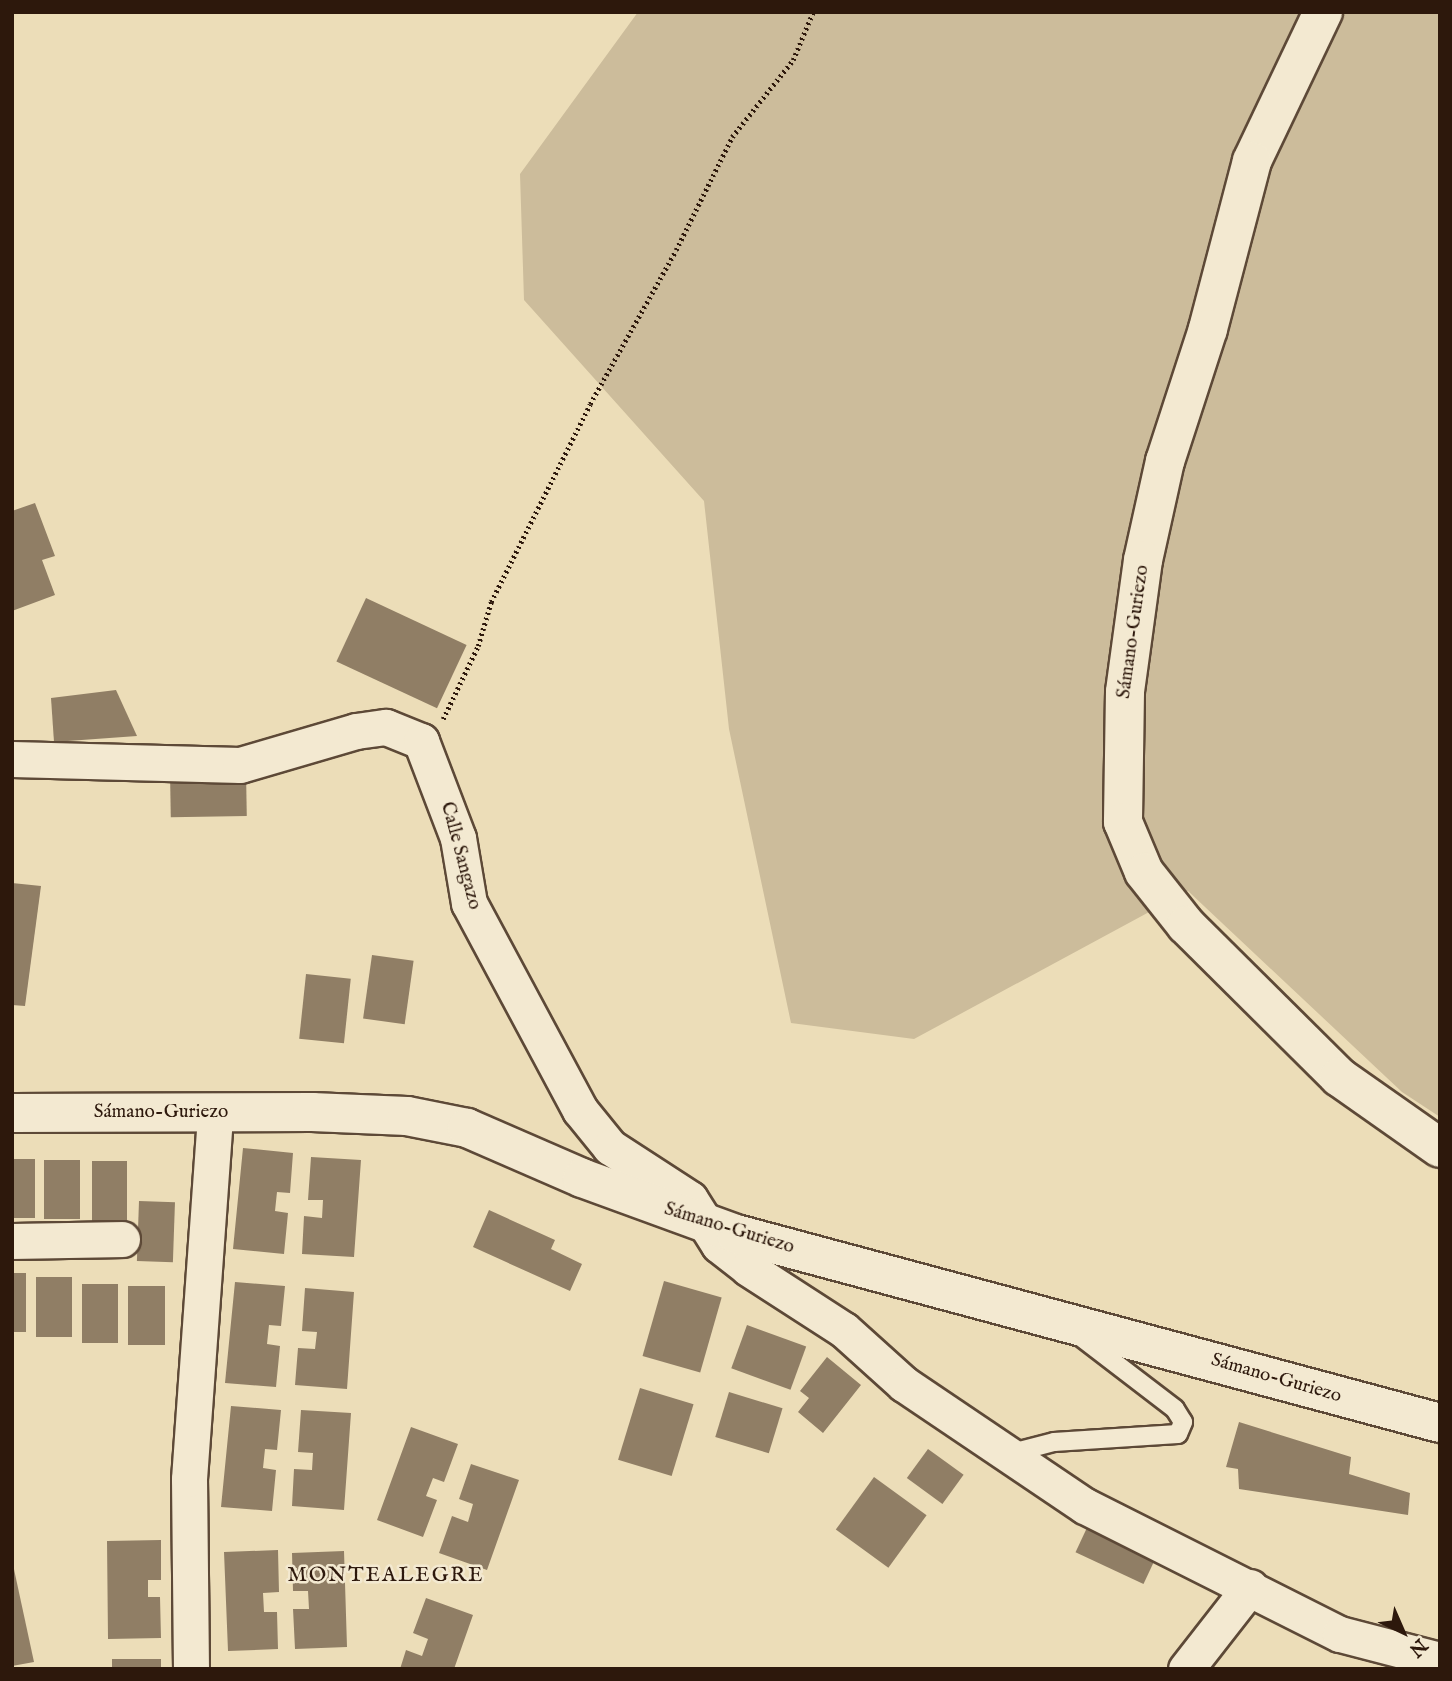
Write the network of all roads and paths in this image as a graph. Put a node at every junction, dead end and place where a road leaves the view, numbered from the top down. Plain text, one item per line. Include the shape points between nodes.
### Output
1 (813, 12) edge
2 (1323, 12) edge
3 (427, 752) junction
4 (12, 759) edge
5 (215, 1113) junction
6 (12, 1114) edge
7 (1440, 1148) edge
8 (704, 1224) junction
9 (121, 1239) dead end
10 (12, 1241) edge
11 (1057, 1318) junction
12 (1440, 1423) edge
13 (1008, 1454) junction
14 (1250, 1587) junction
15 (1440, 1660) edge
16 (191, 1669) edge
17 (1186, 1669) edge

1 - 3 path via 793,60 732,137 676,250 590,404 491,602 478,646
2 - 7 street, Sámano-Guriezo via 1252,161 1208,329 1165,461 1143,560 1125,692 1120,755 1123,822 1144,872 1186,925 1339,1077
3 - 4 street via 421,741 386,727 356,731 240,765
3 - 8 street, Calle Sangazo via 458,838 469,903 580,1110 610,1147 690,1199
5 - 6 street, Sámano-Guriezo
5 - 8 street, Sámano-Guriezo via 407,1116 467,1128
5 - 16 street via 189,1479
8 - 11 street, Sámano-Guriezo
8 - 13 street, Calle Sangazo via 719,1245 748,1268 844,1330 904,1384
9 - 10 street
11 - 12 street, Sámano-Guriezo
11 - 13 lane via 1175,1409 1182,1422 1178,1434 1054,1442
13 - 14 street, Calle Sangazo via 1085,1506
14 - 15 street, Calle Sangazo via 1340,1634
14 - 17 street

